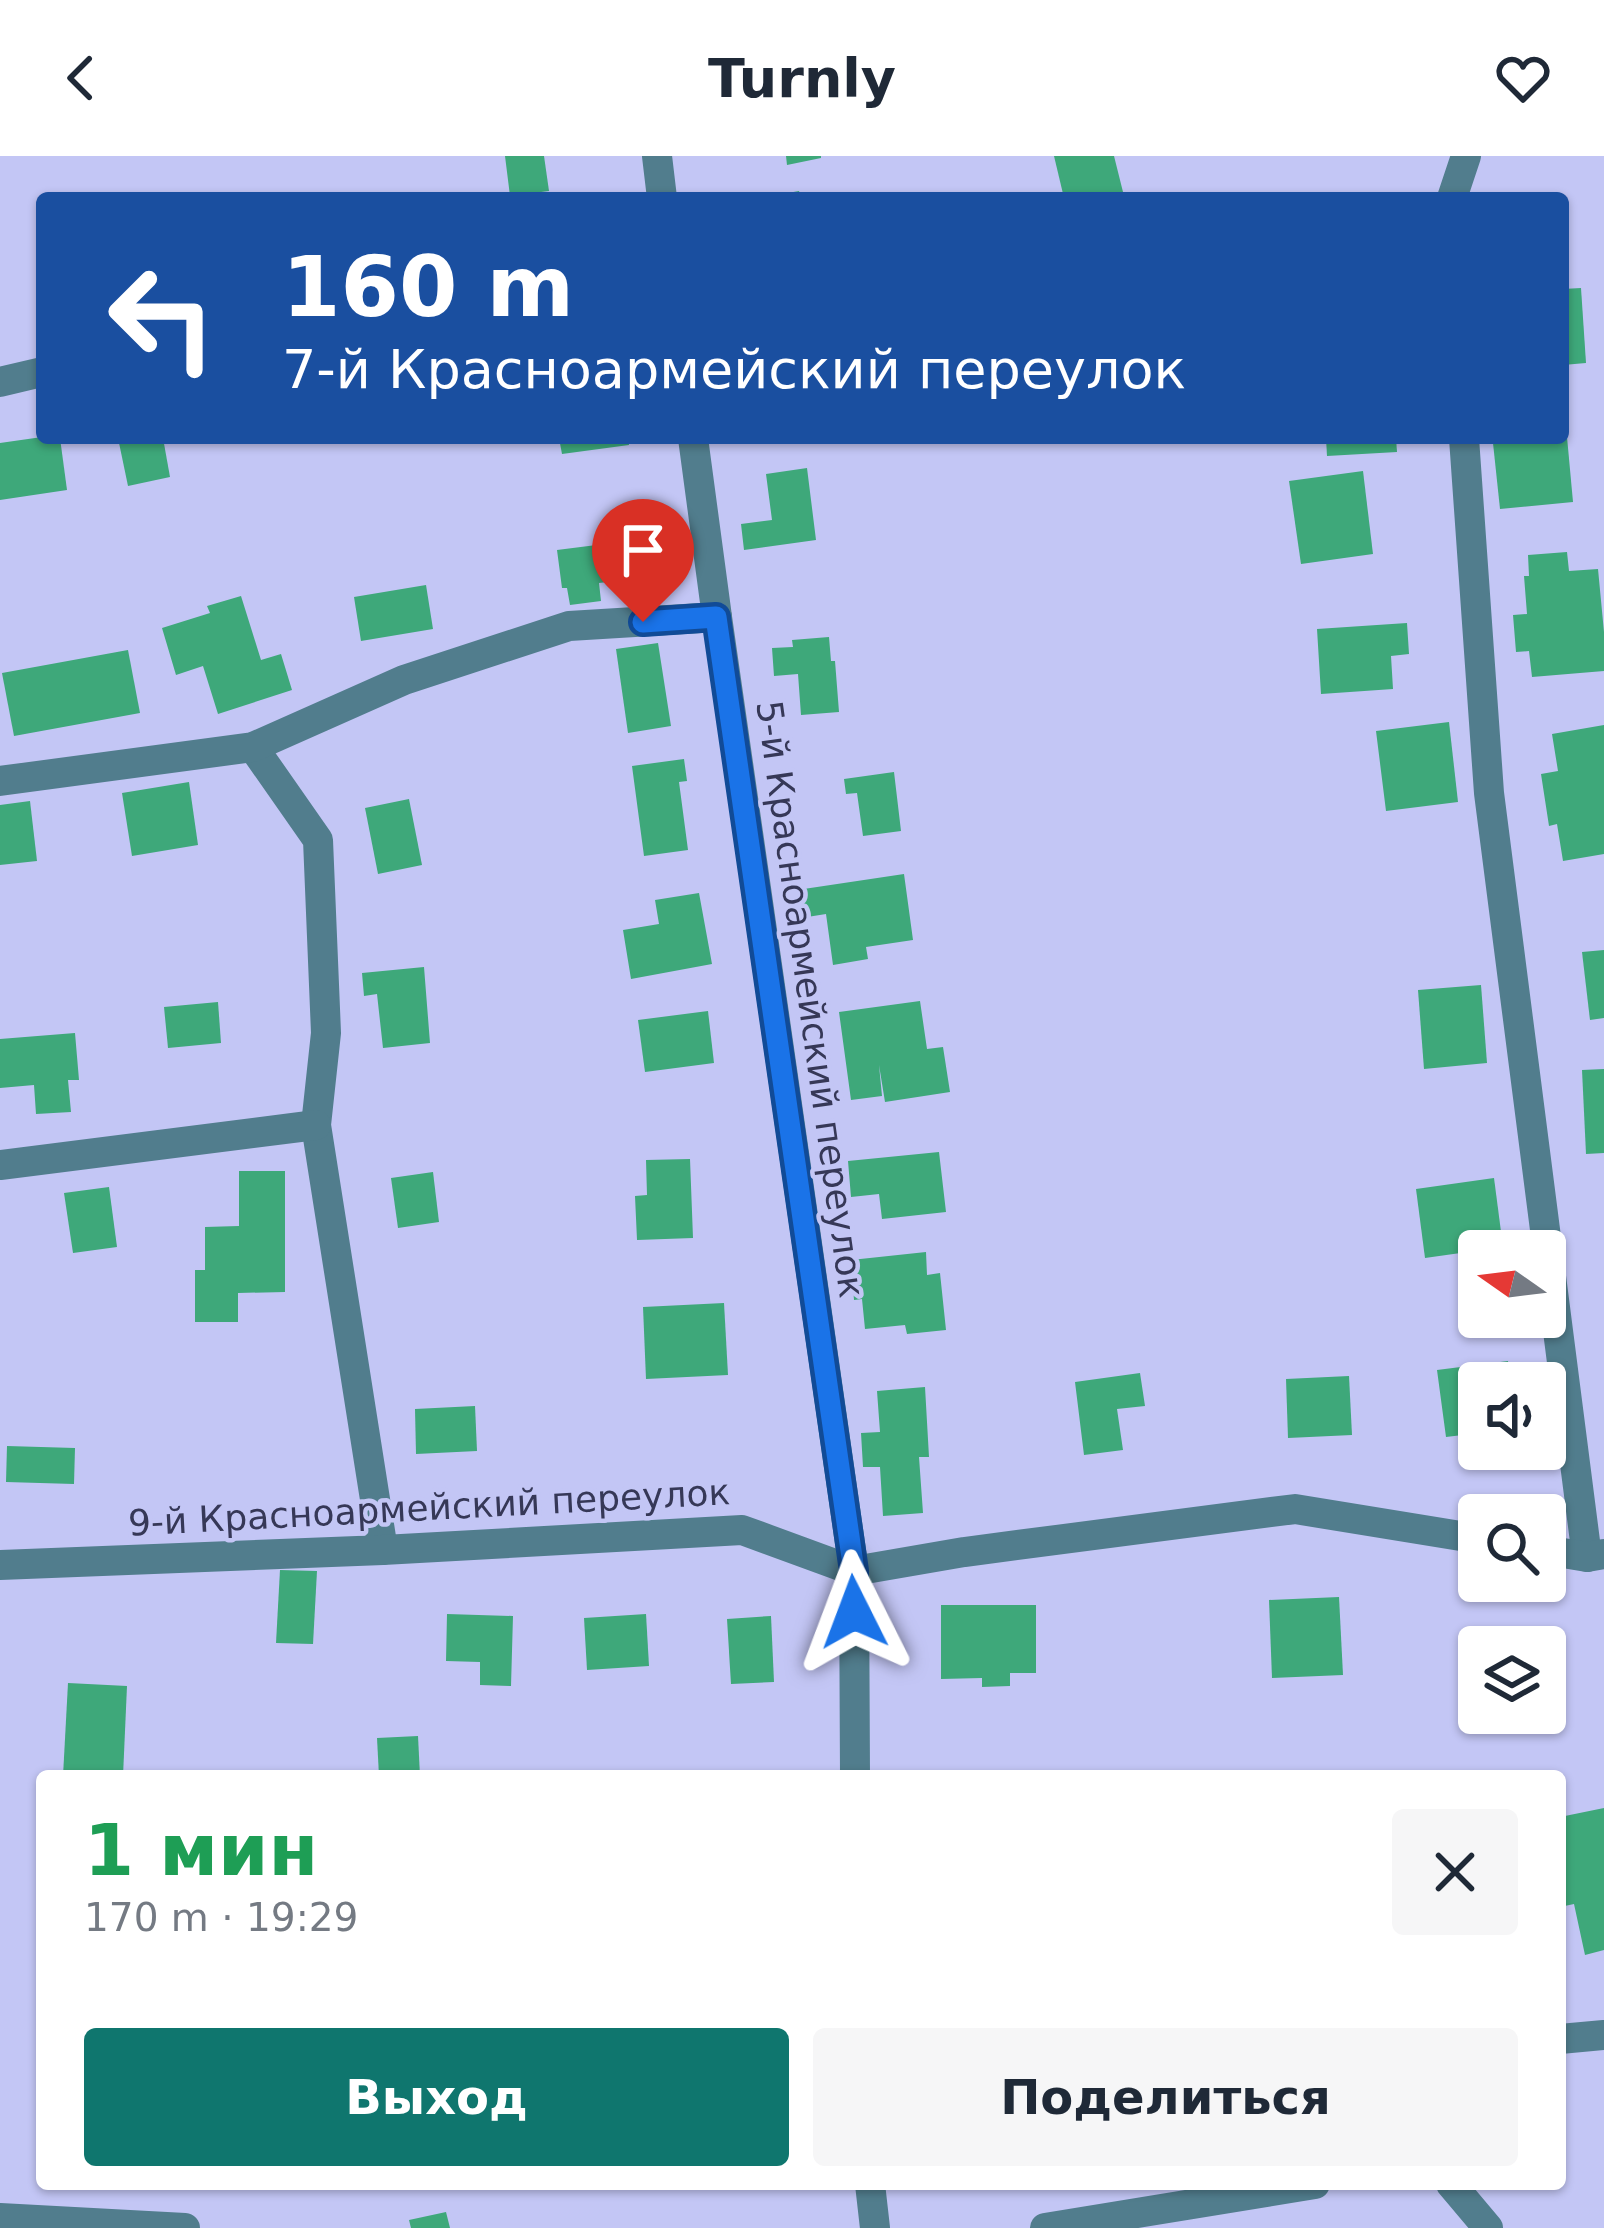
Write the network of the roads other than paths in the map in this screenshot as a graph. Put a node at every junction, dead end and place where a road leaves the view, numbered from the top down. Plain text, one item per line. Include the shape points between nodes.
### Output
1 (657, 156) edge
2 (1466, 156) edge
3 (661, 192) edge
4 (1454, 192) edge
5 (36, 373) edge
6 (0, 382) edge
7 (694, 444) edge
8 (1464, 444) edge
9 (716, 617) junction
10 (253, 747) junction
11 (0, 781) edge
12 (316, 1125) junction
13 (0, 1165) edge
14 (1458, 1536) edge
15 (382, 1550) junction
16 (1566, 1552) edge
17 (1596, 1556) edge
18 (0, 1565) edge
19 (854, 1571) junction
20 (855, 1770) edge
21 (1604, 2035) edge
22 (1566, 2038) edge
23 (871, 2190) edge
24 (1279, 2190) edge
25 (1456, 2190) edge
26 (0, 2218) edge
27 (185, 2228) edge
28 (875, 2228) edge
29 (1045, 2228) edge
30 (1488, 2228) edge

1 - 3 street
2 - 4 street
5 - 6 street
7 - 9 street, 5-й Красноармейский переулок
8 - 17 street via 1489,793
9 - 10 street via 568,626 404,680
9 - 19 street, 5-й Красноармейский переулок
10 - 11 street
10 - 12 street via 318,840 326,1033
12 - 13 street
12 - 15 street
14 - 19 street via 1295,1509
15 - 18 street, 9-й Красноармейский переулок
15 - 19 street, 9-й Красноармейский переулок via 742,1529
16 - 17 street
19 - 20 street, 5-й Красноармейский переулок
21 - 22 street
23 - 28 street
24 - 29 street
25 - 30 street
26 - 27 street

